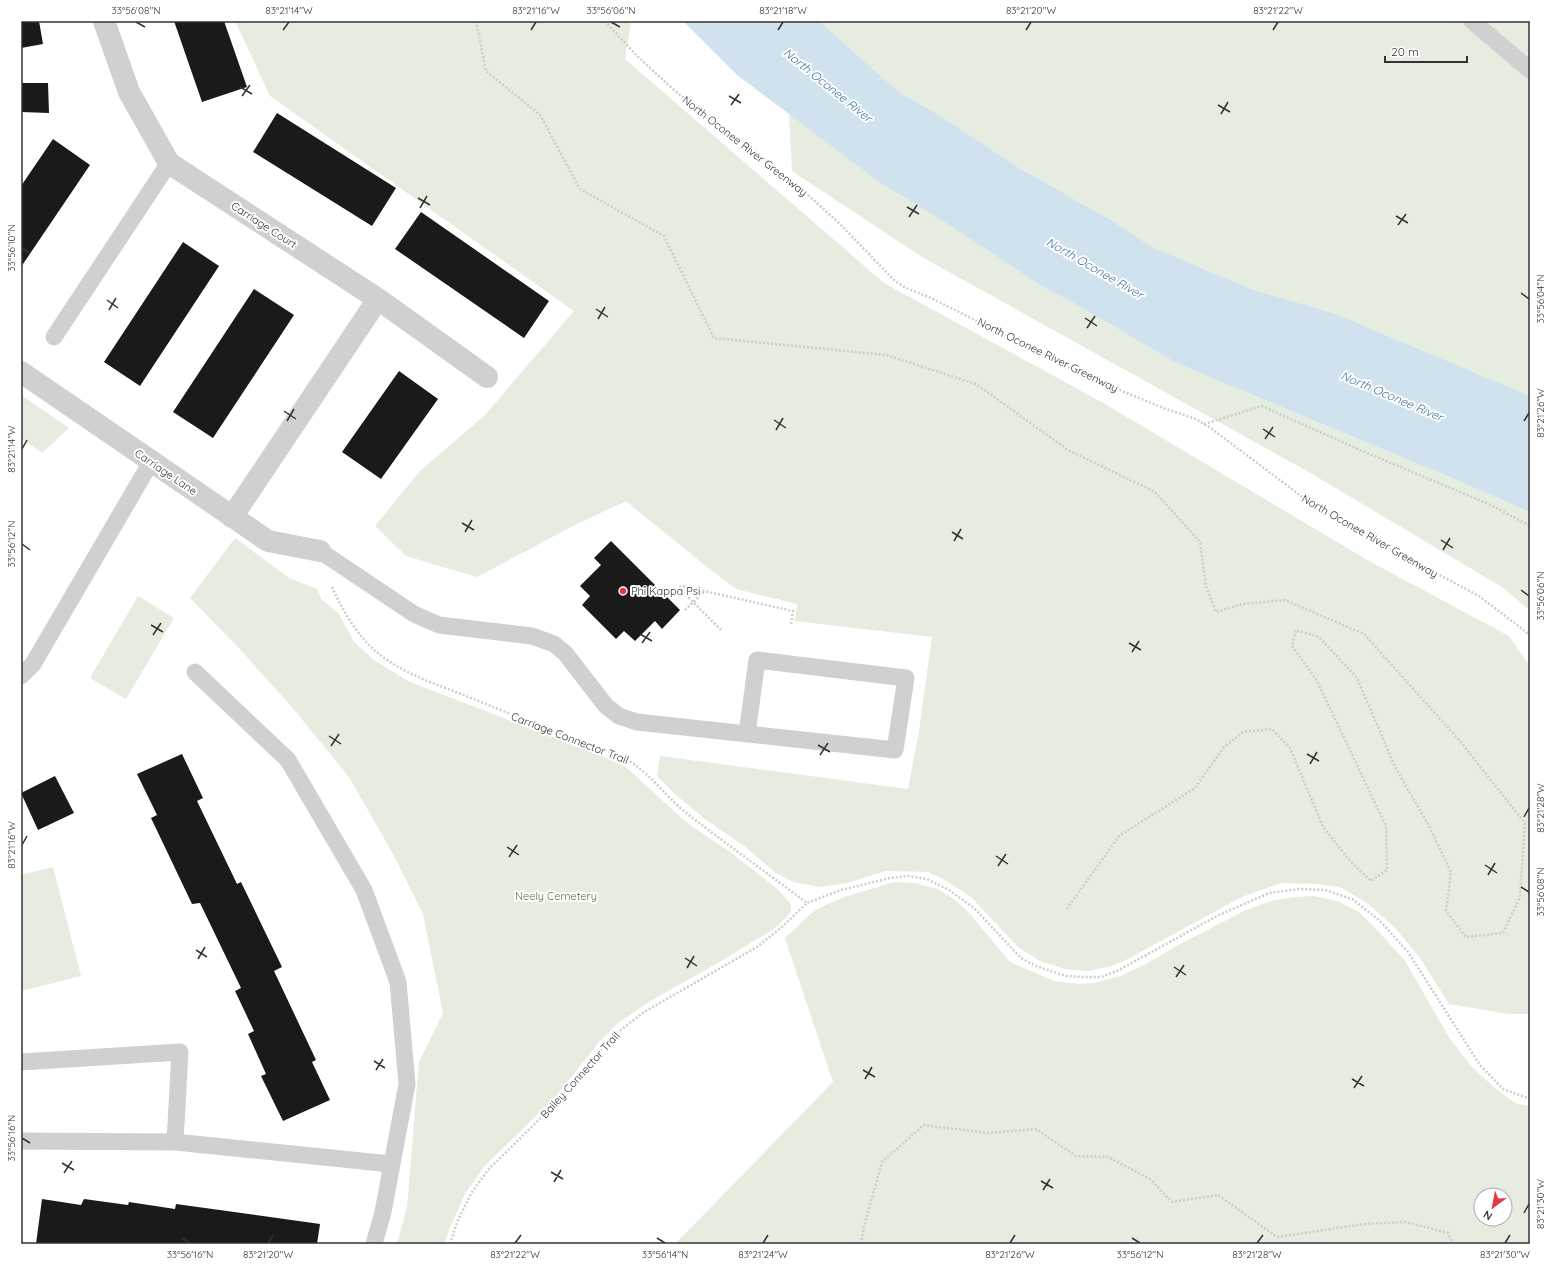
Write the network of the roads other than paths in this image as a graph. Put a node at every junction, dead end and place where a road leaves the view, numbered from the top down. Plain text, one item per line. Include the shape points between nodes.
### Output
1 (104, 21) edge
2 (1472, 21) edge
3 (1530, 70) edge
4 (169, 163) junction
5 (378, 299) junction
6 (54, 337) dead end
7 (21, 372) edge
8 (487, 377) dead end
9 (151, 462) junction
10 (232, 517) junction
11 (320, 551) joint
12 (195, 672) dead end
13 (21, 676) edge
14 (747, 734) junction
15 (21, 1062) edge
16 (21, 1141) edge
17 (175, 1142) junction
18 (392, 1164) junction
19 (374, 1244) edge

1 - 4 street, Carriage Court via 129,92
2 - 3 lane
4 - 5 street, Carriage Court
4 - 6 lane
5 - 8 street, Carriage Court
5 - 10 street
7 - 9 street, Carriage Lane
9 - 10 street, Carriage Lane
9 - 13 lane via 33,664
10 - 11 street, Carriage Lane via 268,541
11 - 14 lane via 414,614 439,625 532,636 554,644 565,653 606,706 619,716 637,722
12 - 18 lane via 288,760 364,890 398,982 407,1084
14 - 14 lane via 895,750 906,678 757,660
15 - 17 lane via 180,1052
16 - 17 lane
17 - 18 lane
18 - 19 lane

